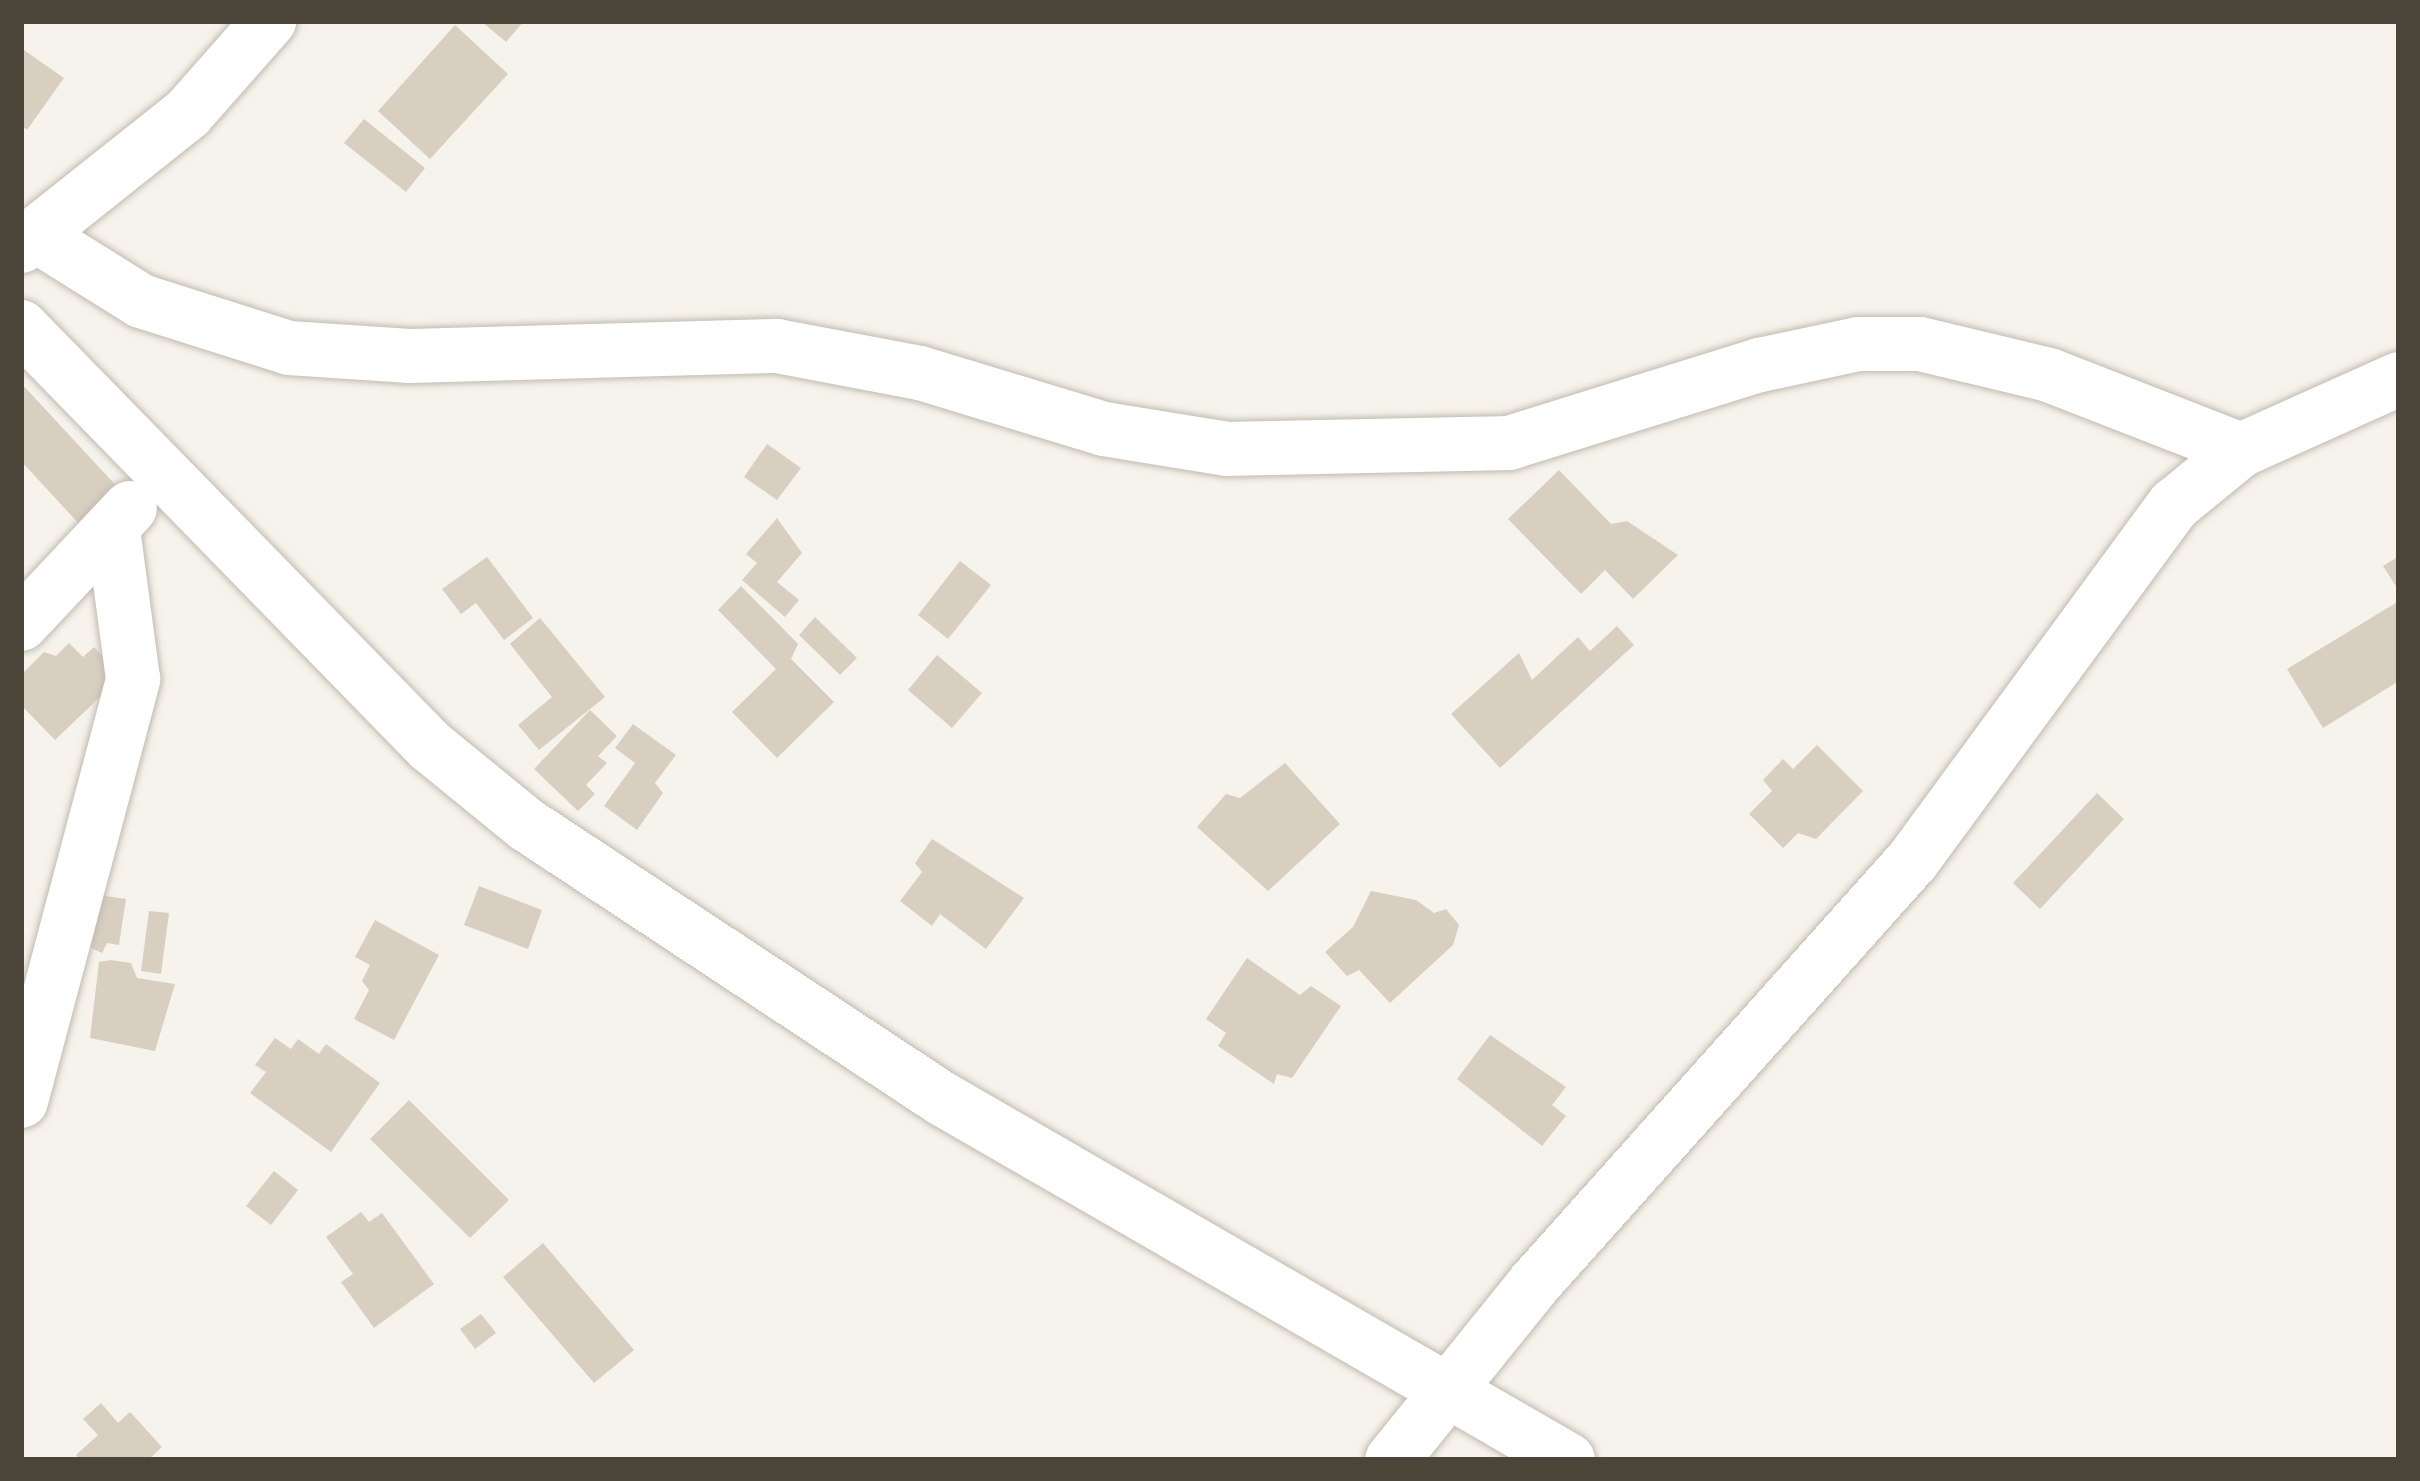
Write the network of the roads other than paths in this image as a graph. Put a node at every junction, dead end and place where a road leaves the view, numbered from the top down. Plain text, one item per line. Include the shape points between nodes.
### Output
1 (268, 21) edge
2 (29, 241) edge
3 (21, 328) edge
4 (2399, 379) edge
5 (2241, 450) junction
6 (161, 468) junction
7 (113, 529) junction
8 (21, 624) edge
9 (21, 1101) edge
10 (1444, 1394) junction
11 (1392, 1460) edge
12 (1568, 1460) edge

1 - 2 street via 188,113
2 - 5 street via 141,301 289,348 410,356 777,346 920,373 1104,429 1227,449 1509,442 1760,365 1858,344 1920,344 2048,375
3 - 6 street
4 - 5 street
5 - 10 street via 2174,506 1913,860
6 - 7 street
6 - 10 street via 430,746 527,825 941,1098
7 - 8 street
7 - 9 street via 133,679
10 - 11 street
10 - 12 street

